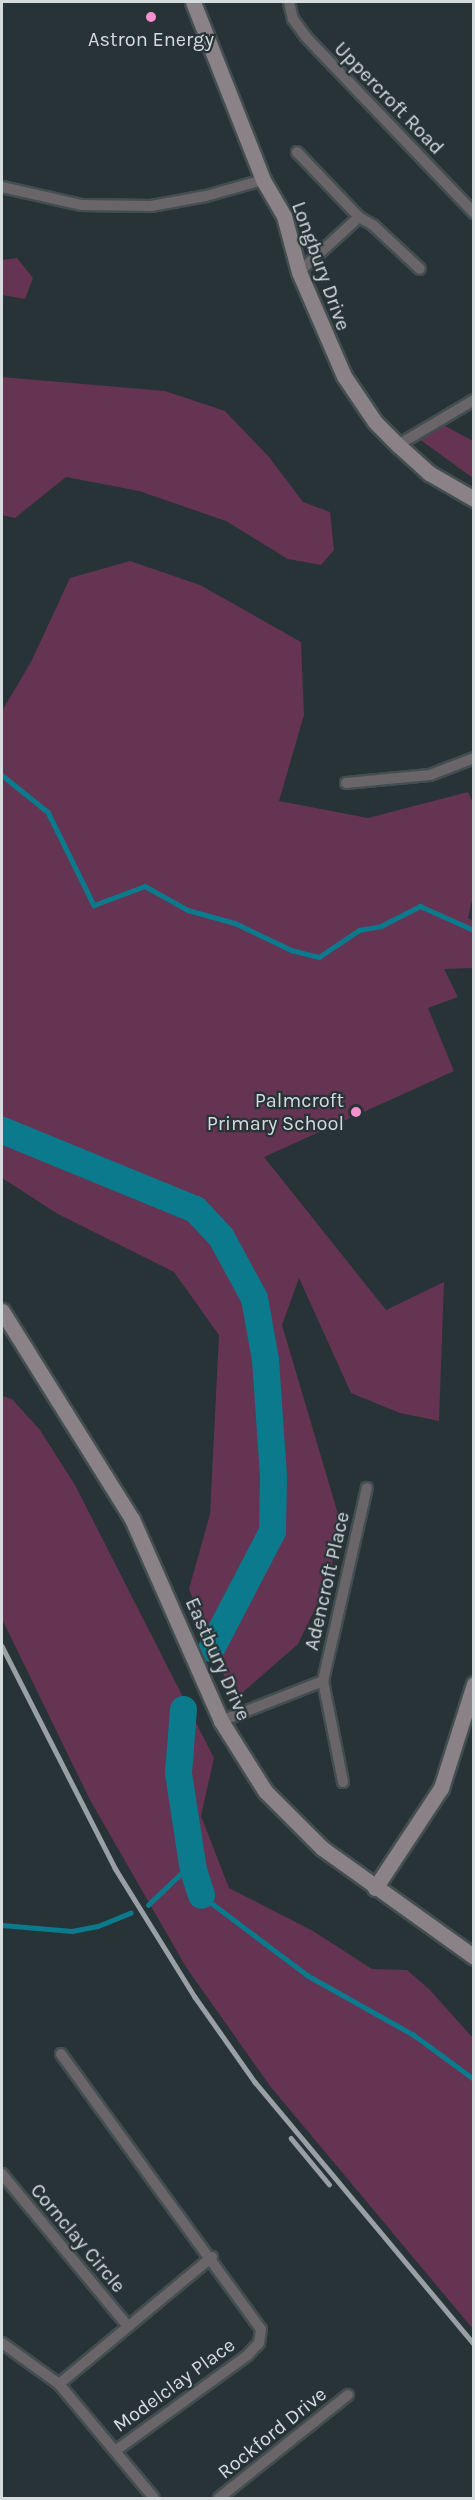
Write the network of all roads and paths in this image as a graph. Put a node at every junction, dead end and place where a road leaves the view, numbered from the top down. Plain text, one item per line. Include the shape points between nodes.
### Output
1 (193, 2) edge
2 (290, 2) edge
3 (297, 152) dead end
4 (263, 180) junction
5 (2, 186) edge
6 (474, 213) edge
7 (358, 217) junction
8 (420, 269) dead end
9 (299, 272) junction
10 (474, 400) edge
11 (398, 445) junction
12 (474, 499) edge
13 (474, 758) edge
14 (346, 783) dead end
15 (2, 1311) edge
16 (367, 1488) dead end
17 (323, 1681) junction
18 (474, 1684) edge
19 (221, 1721) junction
20 (343, 1782) dead end
21 (375, 1888) junction
22 (474, 1957) edge
23 (61, 2054) dead end
24 (2, 2174) edge
25 (212, 2257) junction
26 (127, 2325) junction
27 (2, 2343) edge
28 (59, 2384) junction
29 (348, 2395) dead end
30 (115, 2451) junction
31 (154, 2499) edge
32 (219, 2499) edge

1 - 4 street, Longbury Drive
2 - 6 street, Uppercroft Road via 293,19 306,37
3 - 7 street
4 - 5 street via 151,206 81,205
4 - 9 street, Longbury Drive via 284,216
7 - 8 street
7 - 9 street
9 - 11 street, Longbury Drive via 344,376 375,422
10 - 11 street
11 - 12 street, Longbury Drive via 429,472
13 - 14 street via 430,775
15 - 19 street, Eastbury Drive via 132,1519
16 - 17 street, Adencroft Place
17 - 19 street, Adencroft Place
17 - 20 street, Adencroft Place
18 - 21 street via 441,1788
19 - 21 street, Eastbury Drive via 265,1791 322,1848
21 - 22 street, Eastbury Drive
23 - 25 street, Modelclay Place
24 - 26 street, Cornclay Circle
25 - 26 street
25 - 30 street, Modelclay Place via 257,2319 261,2329 259,2343
26 - 28 street
27 - 28 street
28 - 30 street
29 - 32 street, Rockford Drive
30 - 31 street

